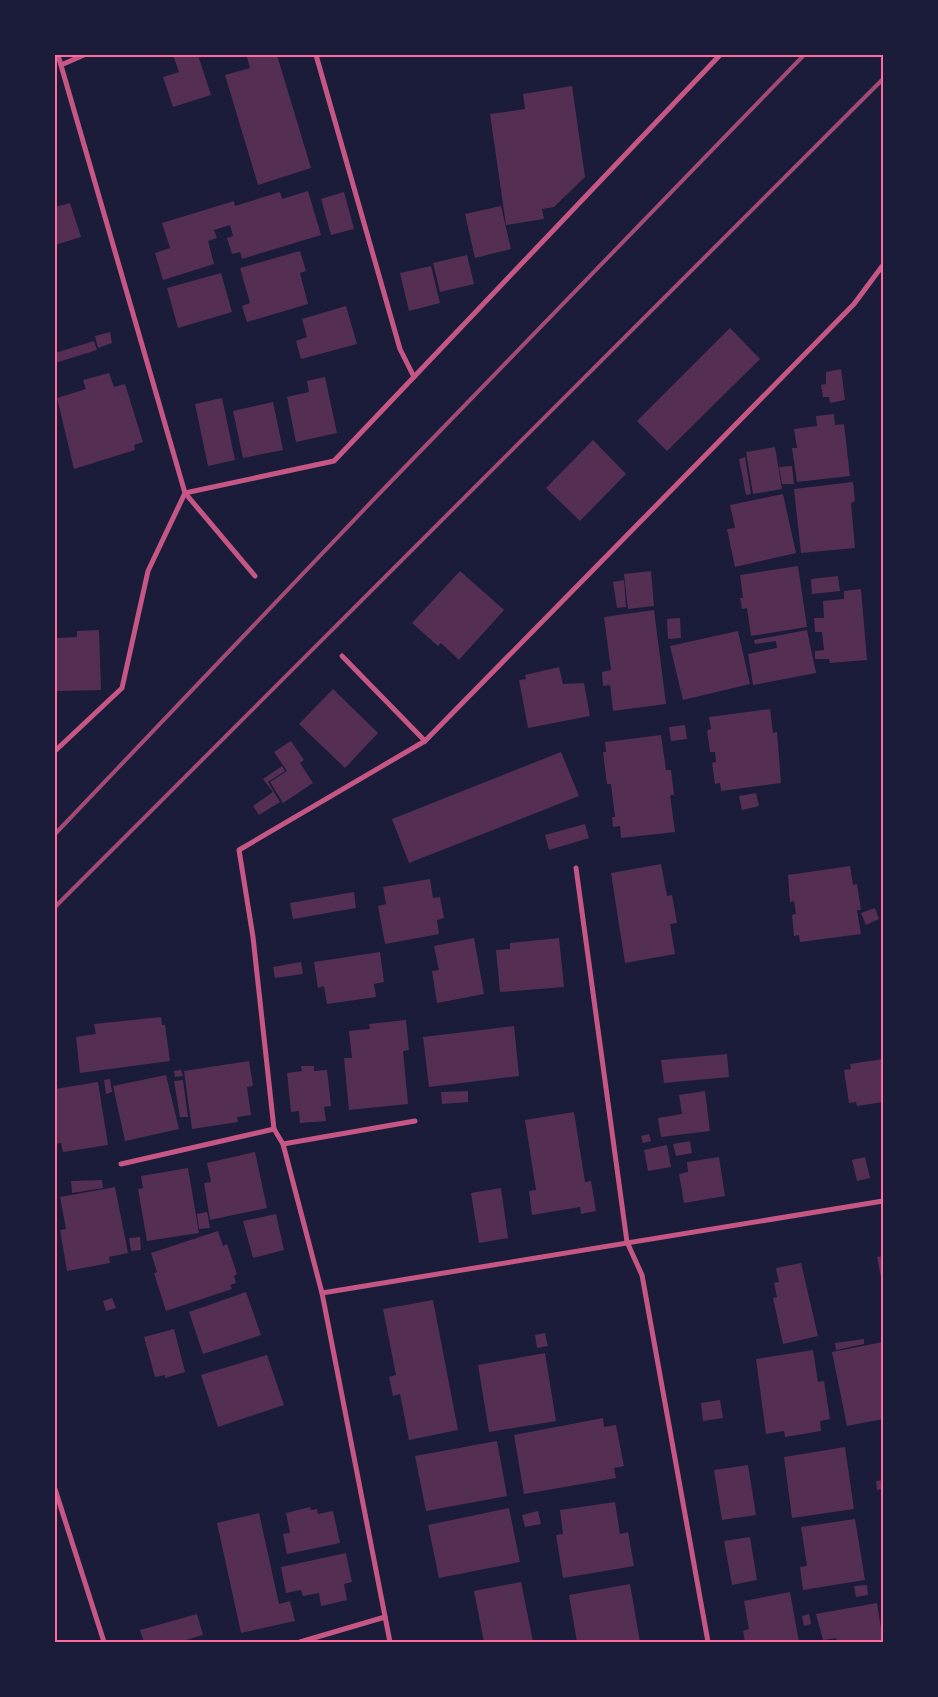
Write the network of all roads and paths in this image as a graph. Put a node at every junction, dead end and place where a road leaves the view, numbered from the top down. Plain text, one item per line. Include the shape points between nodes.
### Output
1 (58, 55) edge
2 (84, 55) edge
3 (316, 55) edge
4 (720, 55) edge
5 (61, 65) junction
6 (883, 265) edge
7 (414, 377) junction
8 (185, 493) junction
9 (256, 576) dead end
10 (342, 656) dead end
11 (425, 741) junction
12 (55, 751) edge
13 (576, 868) dead end
14 (415, 1122) dead end
15 (274, 1129) junction
16 (283, 1144) junction
17 (121, 1164) dead end
18 (883, 1201) edge
19 (627, 1242) junction
20 (322, 1293) junction
21 (55, 1490) edge
22 (385, 1617) junction
23 (104, 1642) edge
24 (300, 1642) edge
25 (390, 1642) edge
26 (708, 1642) edge

1 - 5 street
2 - 5 street
3 - 7 street via 400,348
4 - 7 street
5 - 8 street
6 - 11 street via 854,304
7 - 8 street via 334,461
8 - 9 street
8 - 12 street via 148,572 122,688
10 - 11 street
11 - 15 street via 239,850 253,937
13 - 19 street
14 - 16 street
15 - 16 street
15 - 17 street
16 - 20 street
18 - 19 street
19 - 20 street
19 - 26 street via 642,1275
20 - 22 street
21 - 23 street
22 - 24 street
22 - 25 street

